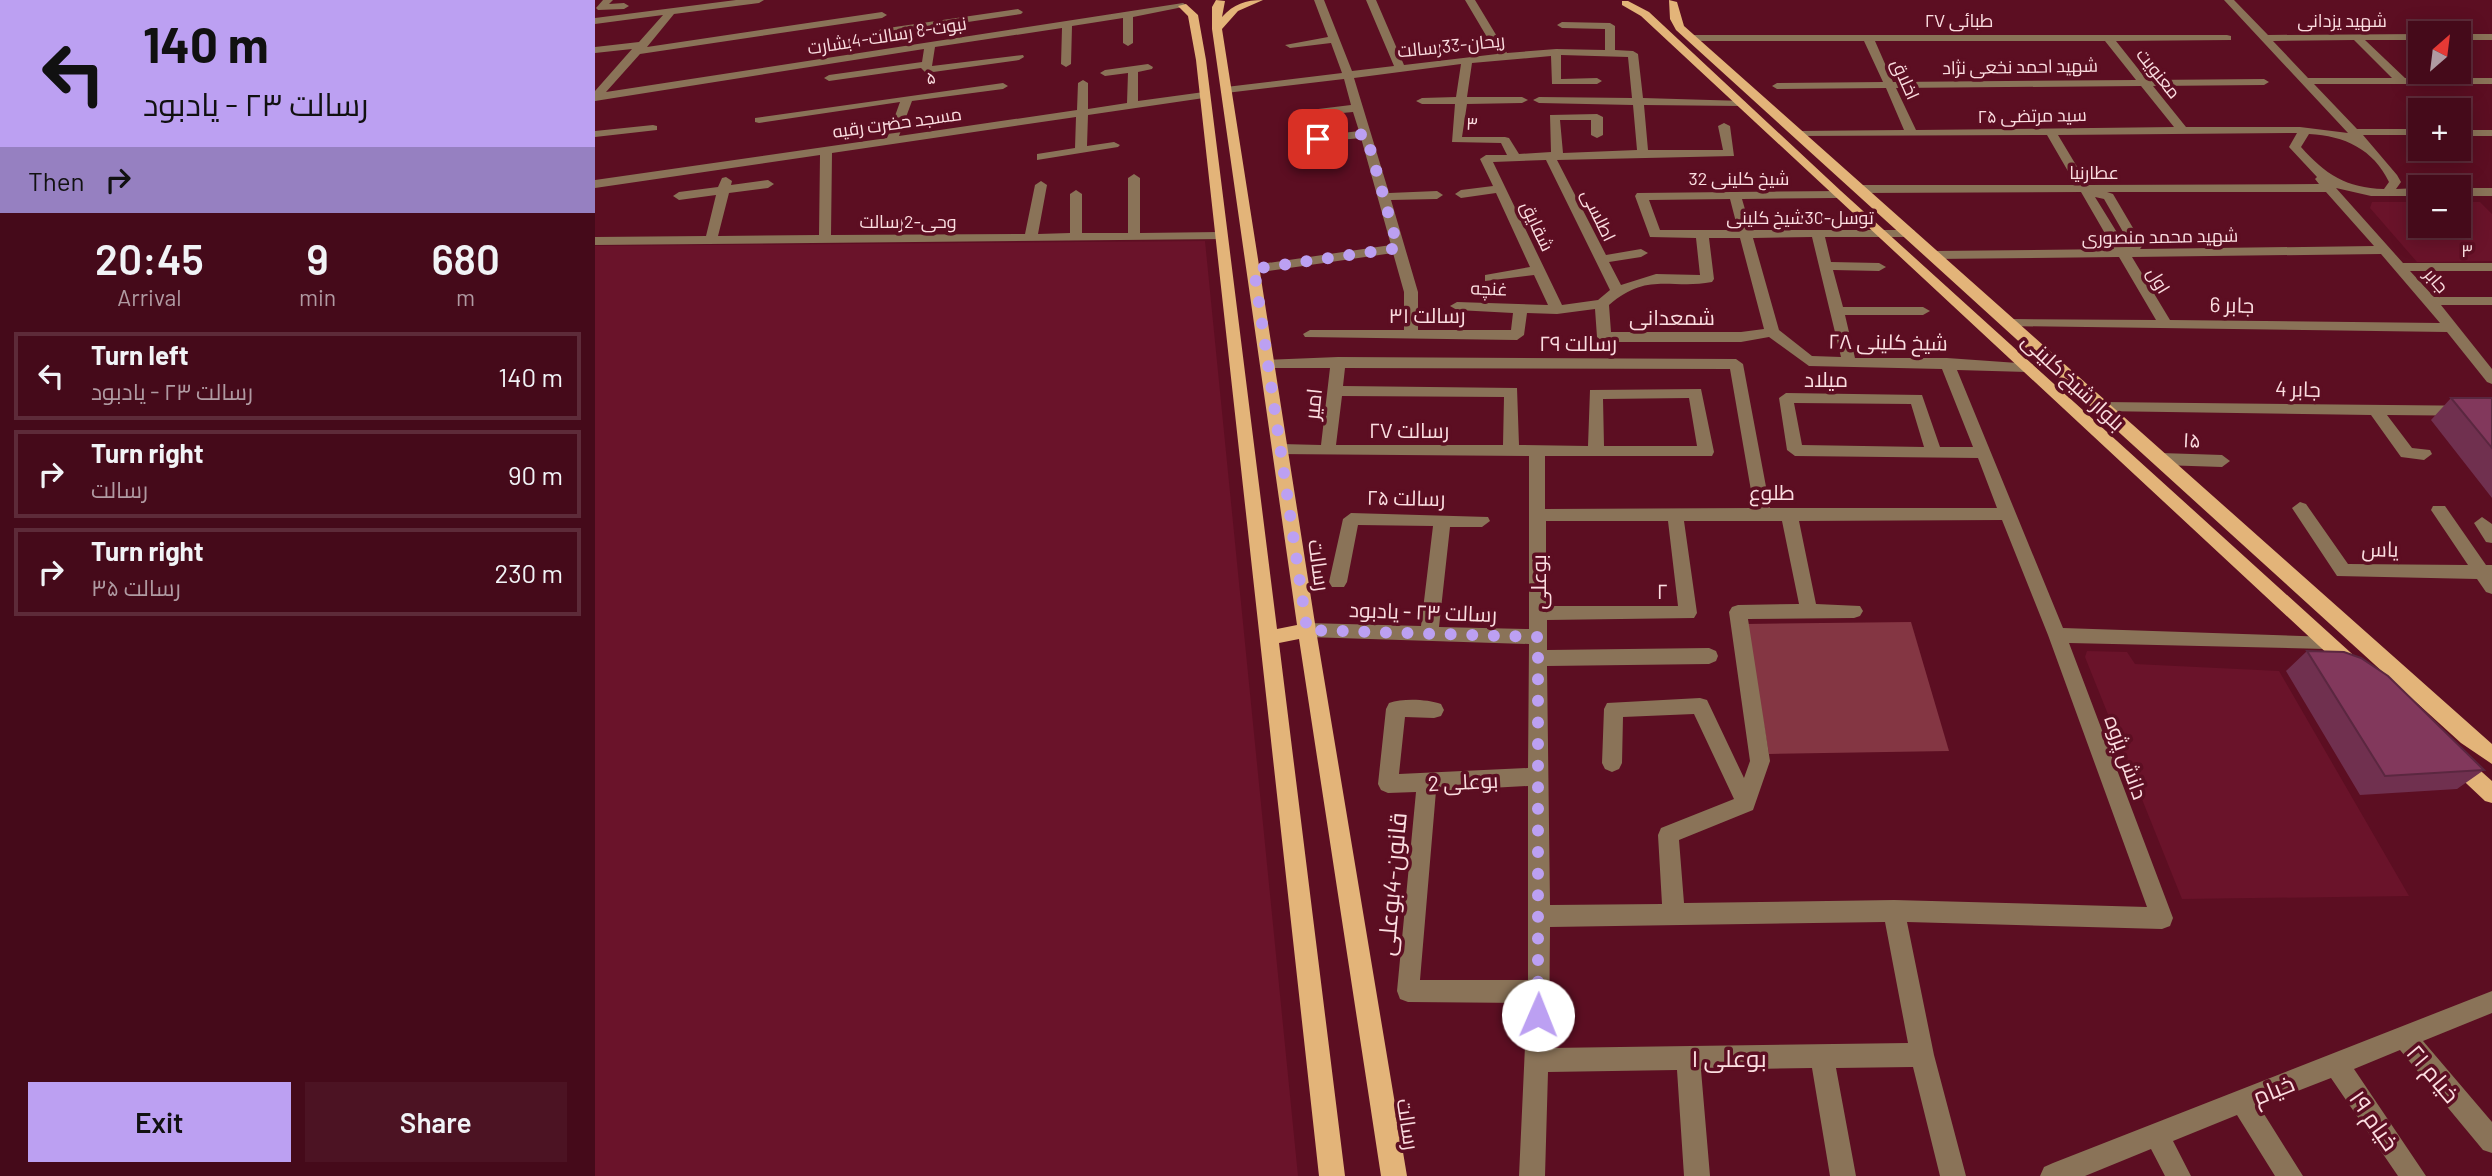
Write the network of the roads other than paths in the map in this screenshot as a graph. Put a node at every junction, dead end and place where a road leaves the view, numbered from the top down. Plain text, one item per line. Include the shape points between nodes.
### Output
1 (608, 0) edge
2 (722, 0) edge
3 (758, 0) edge
4 (887, 0) edge
5 (1258, 0) edge
6 (1319, 0) edge
7 (1371, 0) edge
8 (1470, 0) edge
9 (2229, 0) edge
10 (1622, 1) edge
11 (1673, 1) edge
12 (676, 5) edge
13 (1182, 8) edge
14 (1219, 11) edge
15 (1018, 12) dead end
16 (882, 15) junction
17 (1128, 16) junction
18 (595, 19) edge
19 (1675, 19) junction
20 (1653, 21) junction
21 (1067, 26) junction
22 (1562, 26) dead end
23 (881, 32) junction
24 (2264, 37) junction
25 (2356, 37) junction
26 (2408, 37) edge
27 (2471, 37) edge
28 (2492, 37) edge
29 (1691, 38) junction
30 (1868, 38) junction
31 (2108, 38) junction
32 (2227, 38) dead end
33 (1335, 39) junction
34 (1128, 43) dead end
35 (1290, 45) dead end
36 (930, 47) junction
37 (641, 48) junction
38 (595, 50) edge
39 (1556, 52) junction
40 (1610, 53) junction
41 (881, 54) junction
42 (1504, 56) junction
43 (1019, 57) dead end
44 (1467, 61) junction
45 (927, 64) junction
46 (1066, 64) dead end
47 (1148, 67) dead end
48 (1400, 68) junction
49 (1133, 69) junction
50 (1105, 73) dead end
51 (617, 74) junction
52 (1348, 74) junction
53 (595, 76) edge
54 (829, 78) dead end
55 (1597, 81) dead end
56 (2307, 81) junction
57 (2402, 81) junction
58 (2492, 81) edge
59 (2144, 82) junction
60 (2264, 82) dead end
61 (1083, 83) dead end
62 (1890, 85) junction
63 (1003, 86) dead end
64 (1777, 86) dead end
65 (1226, 90) junction
66 (1204, 95) junction
67 (595, 97) edge
68 (907, 98) junction
69 (1522, 100) dead end
70 (1539, 100) dead end
71 (1422, 101) dead end
72 (1461, 101) junction
73 (1638, 101) junction
74 (1740, 103) junction
75 (1132, 105) junction
76 (1358, 108) junction
77 (1082, 112) junction
78 (1310, 113) dead end
79 (759, 120) dead end
80 (2343, 121) junction
81 (1724, 126) dead end
82 (653, 128) dead end
83 (2183, 131) junction
84 (2265, 131) junction
85 (2051, 132) junction
86 (2305, 132) junction
87 (2333, 132) junction
88 (2355, 132) junction
89 (2408, 132) edge
90 (2486, 133) edge
91 (595, 134) edge
92 (1366, 134) junction
93 (1798, 134) junction
94 (1912, 134) junction
95 (1597, 135) dead end
96 (1318, 139) dead end
97 (892, 140) junction
98 (1114, 145) dead end
99 (2492, 145) edge
100 (2367, 146) junction
101 (2295, 147) junction
102 (826, 150) junction
103 (1081, 151) junction
104 (1643, 153) junction
105 (1553, 155) junction
106 (1041, 157) dead end
107 (1515, 158) junction
108 (731, 164) junction
109 (2317, 174) junction
110 (2391, 174) junction
111 (1134, 178) dead end
112 (2408, 181) edge
113 (595, 184) edge
114 (768, 184) dead end
115 (1041, 185) dead end
116 (2328, 188) junction
117 (724, 189) junction
118 (1501, 189) junction
119 (1860, 189) junction
120 (2084, 189) junction
121 (2408, 192) edge
122 (2486, 192) edge
123 (2361, 193) junction
124 (2387, 193) junction
125 (1076, 194) dead end
126 (1461, 194) dead end
127 (1837, 194) junction
128 (1437, 195) dead end
129 (1735, 195) junction
130 (679, 196) dead end
131 (1384, 197) junction
132 (2492, 205) edge
133 (2348, 210) junction
134 (1909, 233) junction
135 (1702, 234) junction
136 (1744, 234) junction
137 (1883, 234) junction
138 (1818, 235) junction
139 (1133, 236) junction
140 (1220, 236) junction
141 (1031, 237) junction
142 (1076, 237) junction
143 (825, 239) junction
144 (711, 240) junction
145 (595, 241) edge
146 (1398, 248) junction
147 (2386, 250) junction
148 (1641, 253) dead end
149 (2123, 254) junction
150 (1934, 255) junction
151 (1601, 260) junction
152 (1826, 265) junction
153 (1879, 267) dead end
154 (2401, 267) junction
155 (2492, 267) edge
156 (1254, 269) junction
157 (1539, 270) junction
158 (1490, 278) dead end
159 (1617, 291) junction
160 (2430, 301) junction
161 (2492, 301) edge
162 (1602, 304) junction
163 (1457, 306) dead end
164 (1521, 308) junction
165 (1557, 310) junction
166 (1923, 311) dead end
167 (1837, 312) junction
168 (2010, 323) junction
169 (2165, 324) junction
170 (2453, 328) junction
171 (1772, 332) junction
172 (1310, 334) dead end
173 (1411, 335) junction
174 (1849, 361) junction
175 (1338, 362) junction
176 (1268, 363) junction
177 (1947, 363) junction
178 (2027, 367) junction
179 (2492, 379) edge
180 (1334, 391) junction
181 (2103, 407) junction
182 (2375, 410) junction
183 (2492, 411) edge
184 (1281, 450) junction
185 (1328, 450) junction
186 (1511, 450) junction
187 (1537, 450) junction
188 (1933, 451) junction
189 (1596, 452) junction
190 (1983, 453) junction
191 (2424, 454) dead end
192 (2161, 458) junction
193 (2222, 461) dead end
194 (2300, 508) dead end
195 (2439, 510) dead end
196 (1537, 514) junction
197 (1675, 514) junction
198 (1763, 514) junction
199 (1789, 514) junction
200 (2008, 514) junction
201 (1442, 521) junction
202 (1482, 521) dead end
203 (2489, 577) edge
204 (1338, 582) dead end
205 (1854, 611) dead end
206 (1809, 612) junction
207 (1538, 613) junction
208 (1307, 630) junction
209 (1429, 634) junction
210 (2057, 635) junction
211 (2357, 637) junction
212 (1268, 638) junction
213 (2326, 642) junction
214 (1537, 648) junction
215 (1709, 656) dead end
216 (2367, 680) edge
217 (1434, 710) dead end
218 (2449, 754) edge
219 (2492, 755) edge
220 (1612, 763) dead end
221 (1538, 777) junction
222 (1427, 782) junction
223 (2492, 794) edge
224 (1746, 803) junction
225 (1894, 911) junction
226 (1674, 914) junction
227 (1539, 916) junction
228 (1539, 992) junction
229 (2492, 1002) edge
230 (2404, 1037) junction
231 (1922, 1055) junction
232 (1822, 1056) junction
233 (1688, 1058) junction
234 (1537, 1060) junction
235 (2336, 1064) junction
236 (2242, 1102) junction
237 (2157, 1135) junction
238 (2492, 1141) edge
239 (2063, 1174) edge
240 (1332, 1176) edge
241 (1394, 1176) edge
242 (1532, 1176) edge
243 (1697, 1176) edge
244 (1843, 1176) edge
245 (1953, 1176) edge
246 (2178, 1176) edge
247 (2290, 1176) edge
248 (2413, 1176) edge

1 - 12 street via 601,8
2 - 12 street
3 - 12 street
4 - 16 street
5 - 14 main road
6 - 33 street
7 - 48 street
8 - 42 street
9 - 24 street
10 - 11 main road via 1650,7
10 - 20 main road, بلوار شیخ کلینی
11 - 19 main road
12 - 18 street
12 - 37 street
13 - 14 main road
13 - 17 street, نبوت-8 رسالت-4بشارت
13 - 66 main road
14 - 65 main road, رسالت
15 - 23 street
16 - 23 street
16 - 37 street
17 - 21 street, نبوت-8 رسالت-4بشارت
17 - 34 street
19 - 20 main road via 1658,17
19 - 29 main road, بلوار شیخ کلینی
20 - 74 main road, بلوار شیخ کلینی
21 - 36 street, نبوت-8 رسالت-4بشارت
21 - 46 street
22 - 40 street via 1610,26
23 - 41 street
24 - 25 street, شهید یزدانی
24 - 56 street
25 - 26 street, شهید یزدانی
25 - 57 street
27 - 28 street
29 - 30 street, طبائی ۲۷
29 - 93 main road, بلوار شیخ کلینی
30 - 31 street, طبائی ۲۷
30 - 62 street, اخلاق
31 - 32 street, طبائی ۲۷
31 - 59 street, معنویت
33 - 35 street
33 - 52 street
36 - 41 street, نبوت-8 رسالت-4بشارت
36 - 45 street
37 - 38 street
37 - 51 street
39 - 40 street, ریحان-33رسالت
39 - 42 street, ریحان-33رسالت
39 - 55 street via 1556,82
40 - 73 street, ریحان-33رسالت via 1633,54
41 - 67 street, نبوت-8 رسالت-4بشارت
42 - 44 street, ریحان-33رسالت
43 - 45 street via 926,70
44 - 48 street, ریحان-33رسالت
44 - 72 street, ۳
45 - 54 street
47 - 49 street
48 - 52 street, ریحان-33رسالت
49 - 50 street
49 - 75 street
51 - 53 street
51 - 67 street
52 - 65 street, ریحان-33رسالت
52 - 76 street
56 - 57 street
56 - 80 street
57 - 58 street
59 - 60 street, شهید احمد نخعی نژاد
59 - 62 street, شهید احمد نخعی نژاد
59 - 83 street, معنویت
61 - 77 street
62 - 64 street, شهید احمد نخعی نژاد
62 - 94 street, اخلاق
63 - 68 street, ۵
65 - 156 main road, رسالت
66 - 75 street, مسجد حضرت رقیه
66 - 140 main road
68 - 79 street
68 - 97 street, ۵
69 - 72 street
70 - 73 street
71 - 72 street
72 - 107 street, ۳ via 1456,139 1505,140
73 - 74 street
73 - 104 street
74 - 127 main road, بلوار شیخ کلینی
75 - 77 street, مسجد حضرت رقیه
76 - 78 street
76 - 92 street
77 - 97 street, مسجد حضرت رقیه
77 - 103 street
80 - 87 street
80 - 88 street
81 - 104 street via 1730,154
82 - 91 street
83 - 84 street, ۲۵ سید مرتضی
83 - 85 street, ۲۵ سید مرتضی
84 - 86 street, ۲۵ سید مرتضی
84 - 101 street
85 - 94 street, ۲۵ سید مرتضی
85 - 120 street, اول
86 - 87 street, ۲۵ سید مرتضی
86 - 101 street
87 - 100 street
88 - 89 street
88 - 100 street
90 - 99 street
92 - 96 street
92 - 131 street
93 - 94 street, ۲۵ سید مرتضی
93 - 119 main road, بلوار شیخ کلینی
95 - 105 street via 1597,117 1554,117
97 - 102 street, مسجد حضرت رقیه
98 - 103 street
100 - 110 street
101 - 109 street, جابر
102 - 108 street, مسجد حضرت رقیه
102 - 143 street
103 - 106 street
104 - 105 street
105 - 107 street
105 - 151 street, اطلسی
107 - 118 street, شقایق via 1486,159
108 - 113 street, مسجد حضرت رقیه
108 - 117 street
109 - 116 street, جابر
109 - 123 street
110 - 112 street
110 - 124 street via 2395,182
111 - 139 street
114 - 117 street
115 - 141 street
116 - 120 street, عطارنیا
116 - 133 street, جابر
117 - 130 street
117 - 144 street
118 - 126 street
118 - 157 street, شقایق
119 - 120 street, عطارنیا
119 - 134 main road, بلوار شیخ کلینی
120 - 149 street, اول
121 - 124 street
122 - 132 street
123 - 124 street
123 - 133 street
125 - 142 street
127 - 129 street, شیخ کلینی 32
127 - 137 main road, بلوار شیخ کلینی
128 - 131 street
129 - 135 street, شیخ کلینی 32 via 1640,196 1655,234
129 - 136 street
131 - 146 street
133 - 147 street, جابر
134 - 137 street, توسل-30شیخ کلینی
134 - 150 main road, بلوار شیخ کلینی
135 - 136 street, توسل-30شیخ کلینی
135 - 159 street, توسل-30شیخ کلینی via 1707,279 1656,278
136 - 138 street, توسل-30شیخ کلینی
136 - 171 street
137 - 138 street, توسل-30شیخ کلینی
137 - 178 main road, بلوار شیخ کلینی
138 - 152 street
139 - 140 street, وحی-2رسالت
139 - 142 street, وحی-2رسالت
140 - 212 main road
141 - 142 street, وحی-2رسالت
141 - 143 street, وحی-2رسالت
143 - 144 street, وحی-2رسالت
144 - 145 street, وحی-2رسالت
146 - 156 street
146 - 173 street via 1411,292
147 - 149 street, شهید محمد منصوری
147 - 154 street, جابر
148 - 151 street
149 - 150 street, شهید محمد منصوری
149 - 169 street, اول
150 - 168 main road, بلوار شیخ کلینی
151 - 159 street, اطلسی
152 - 153 street
152 - 167 street
154 - 155 street, ۳
154 - 160 street, جابر
156 - 176 main road, رسالت
157 - 158 street
157 - 165 street, شقایق
159 - 162 street, توسل-30شیخ کلینی
160 - 161 street
160 - 170 street, جابر
162 - 165 street
162 - 171 street, شمعدانی via 1604,337 1741,337
163 - 164 street, غنچه
164 - 165 street
164 - 173 street, رسالت ۳۱ via 1517,335
166 - 167 street
167 - 174 street
168 - 169 street, جابر 6
168 - 181 main road, بلوار شیخ کلینی
169 - 170 street, جابر 6
170 - 179 street, جابر
171 - 174 street, شیخ کلینی ۲۸ via 1809,361
172 - 173 street, رسالت ۳۱
174 - 177 street, شیخ کلینی ۲۸
175 - 176 street, رسالت ۲۹
175 - 180 street, امیر
175 - 198 street, رسالت ۲۹ via 1736,364
176 - 184 main road, رسالت
177 - 178 street, شیخ کلینی ۲۸
177 - 190 street, دانش پژوه
178 - 213 main road, بلوار شیخ کلینی
180 - 185 street, امیر
180 - 186 street via 1512,392
181 - 182 street, جابر 4
181 - 192 main road, بلوار شیخ کلینی
182 - 183 street, جابر 4
182 - 191 street via 2407,453
184 - 185 street, رسالت ۲۷
184 - 208 main road, رسالت
185 - 186 street, رسالت ۲۷
186 - 187 street, رسالت ۲۷
187 - 189 street, رسالت ۲۷
187 - 196 street, بوعلی
188 - 188 street, میلاد via 1795,450 1786,398 1917,399
188 - 190 street, میلاد
189 - 189 street, رسالت ۲۷ via 1706,452 1696,393 1595,394
190 - 200 street, دانش پژوه
192 - 193 street, ۱۵
192 - 211 main road, بلوار شیخ کلینی
194 - 203 street, یاس via 2343,571
195 - 203 street
196 - 197 street, طلوع
196 - 207 street, بوعلی
197 - 198 street, طلوع
197 - 207 street, ۲ via 1688,612
198 - 199 street, طلوع
199 - 200 street, طلوع
199 - 206 street
200 - 210 street, دانش پژوه
201 - 202 street, رسالت ۲۵
201 - 204 street, رسالت ۲۵ via 1351,519
201 - 209 street
205 - 206 street
206 - 224 street via 1738,612 1761,761
207 - 214 street, بوعلی
208 - 209 street, رسالت ۲۳ - یادبود
208 - 212 main road
208 - 241 main road, رسالت
209 - 214 street, رسالت ۲۳ - یادبود
210 - 213 street
210 - 225 street, دانش پژوه via 2162,918
211 - 213 main road
211 - 219 main road, بلوار شیخ کلینی
212 - 240 main road
213 - 216 main road, بلوار شیخ کلینی
214 - 215 street, رسالت ۲۳ - یادبود
214 - 221 street, بوعلی
217 - 222 street, بوعلی 2 via 1396,709 1388,784
218 - 223 main road
220 - 224 street via 1614,709 1700,706
221 - 222 street, بوعلی 2
221 - 227 street, بوعلی
222 - 228 street, قانون-4بوعلی via 1408,991
224 - 226 street via 1668,835
225 - 226 street
225 - 231 street
226 - 227 street
227 - 228 street, بوعلی
228 - 234 street, بوعلی
229 - 230 street, خیام
230 - 235 street, خیام
230 - 238 street, خیام ۲۱
231 - 232 street, ۱ بوعلی
231 - 245 street
232 - 233 street, ۱ بوعلی
232 - 244 street
233 - 234 street, ۱ بوعلی
233 - 243 street
234 - 242 street, بوعلی
235 - 236 street, خیام
235 - 248 street, خیام ۱۹
236 - 237 street, خیام
236 - 247 street
237 - 239 street, خیام
237 - 246 street

